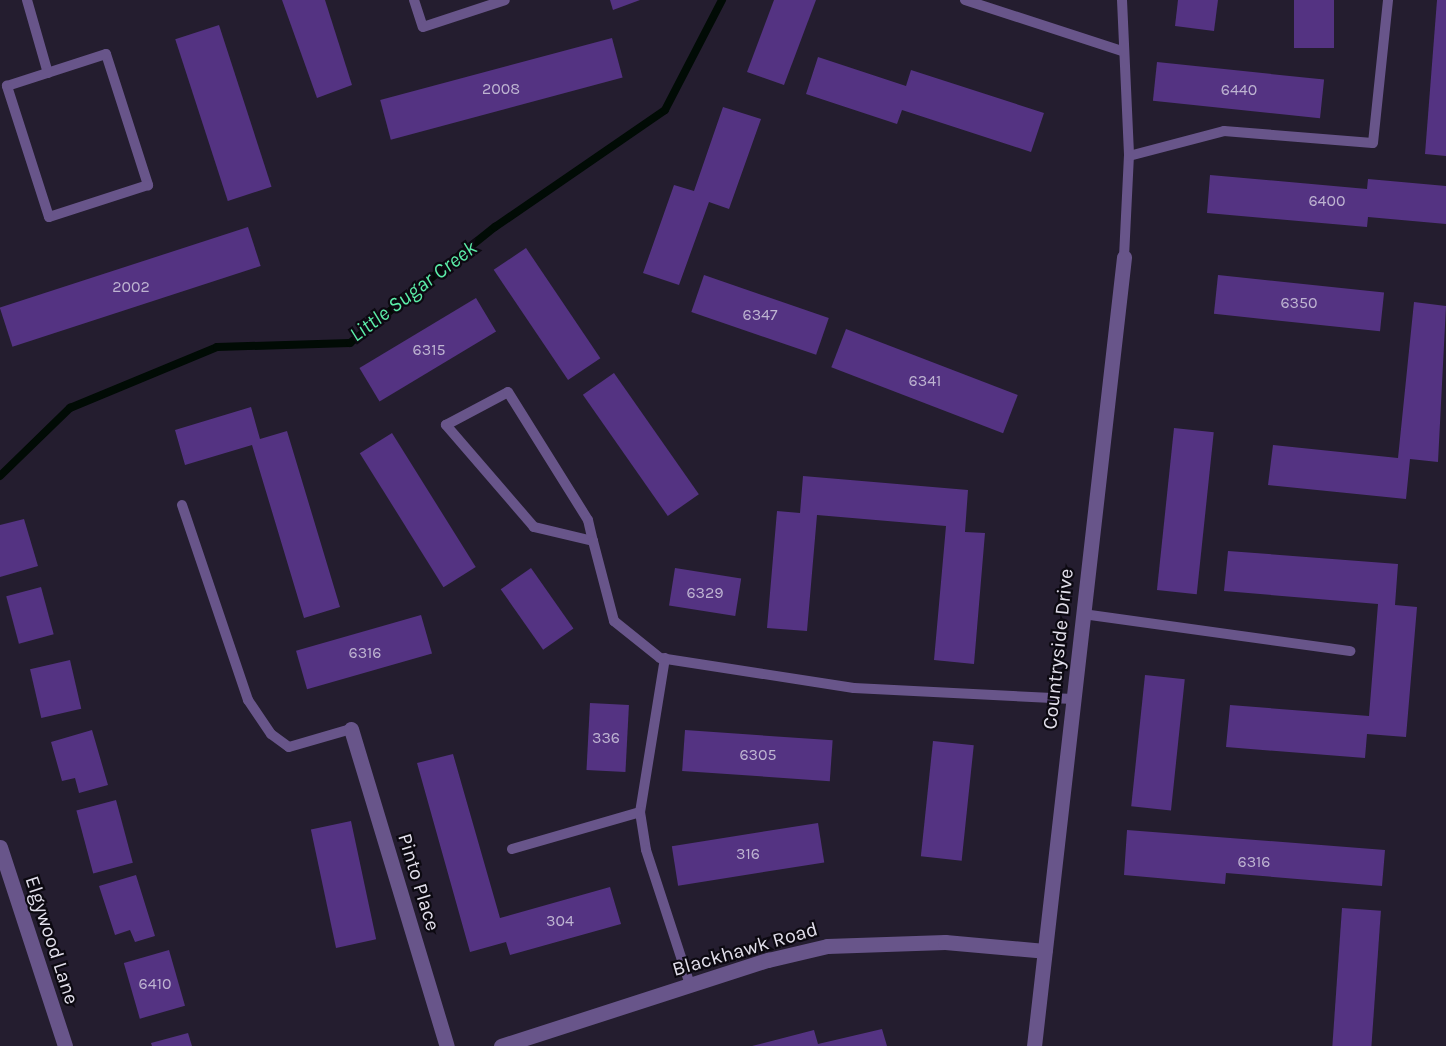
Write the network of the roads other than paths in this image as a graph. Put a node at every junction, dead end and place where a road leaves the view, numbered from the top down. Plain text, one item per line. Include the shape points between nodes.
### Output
1 (27, 0) edge
2 (414, 0) edge
3 (505, 0) edge
4 (965, 0) edge
5 (1122, 0) edge
6 (1388, 0) edge
7 (1122, 51) junction
8 (48, 73) junction
9 (1129, 156) junction
10 (1124, 257) joint
11 (182, 505) dead end
12 (593, 541) junction
13 (1083, 614) junction
14 (1350, 651) dead end
15 (665, 658) junction
16 (1073, 699) junction
17 (351, 729) joint
18 (640, 812) junction
19 (0, 847) edge
20 (512, 849) dead end
21 (1045, 951) junction
22 (690, 985) junction
23 (65, 1046) edge
24 (447, 1046) edge
25 (501, 1046) edge
26 (1034, 1046) edge

1 - 8 lane
2 - 3 lane via 423,27
4 - 7 lane
5 - 7 lane
6 - 9 lane via 1373,143 1224,131
7 - 9 lane
8 - 8 lane via 7,86 49,217 148,185 106,54
9 - 10 lane
10 - 13 street, Countryside Drive
11 - 17 lane via 248,700 271,734 288,747
12 - 12 lane via 588,520 508,392 446,425 534,527
12 - 15 lane via 614,621
13 - 14 lane
13 - 16 street, Countryside Drive
15 - 16 lane via 854,688
15 - 18 lane
16 - 21 street, Countryside Drive
17 - 24 street, Pinto Place
18 - 20 lane
18 - 22 lane via 646,850
19 - 23 street, Elgywood Lane
21 - 22 street, Blackhawk Road via 945,942 857,942 768,960
21 - 26 street, Countryside Drive
22 - 25 street, Blackhawk Road

